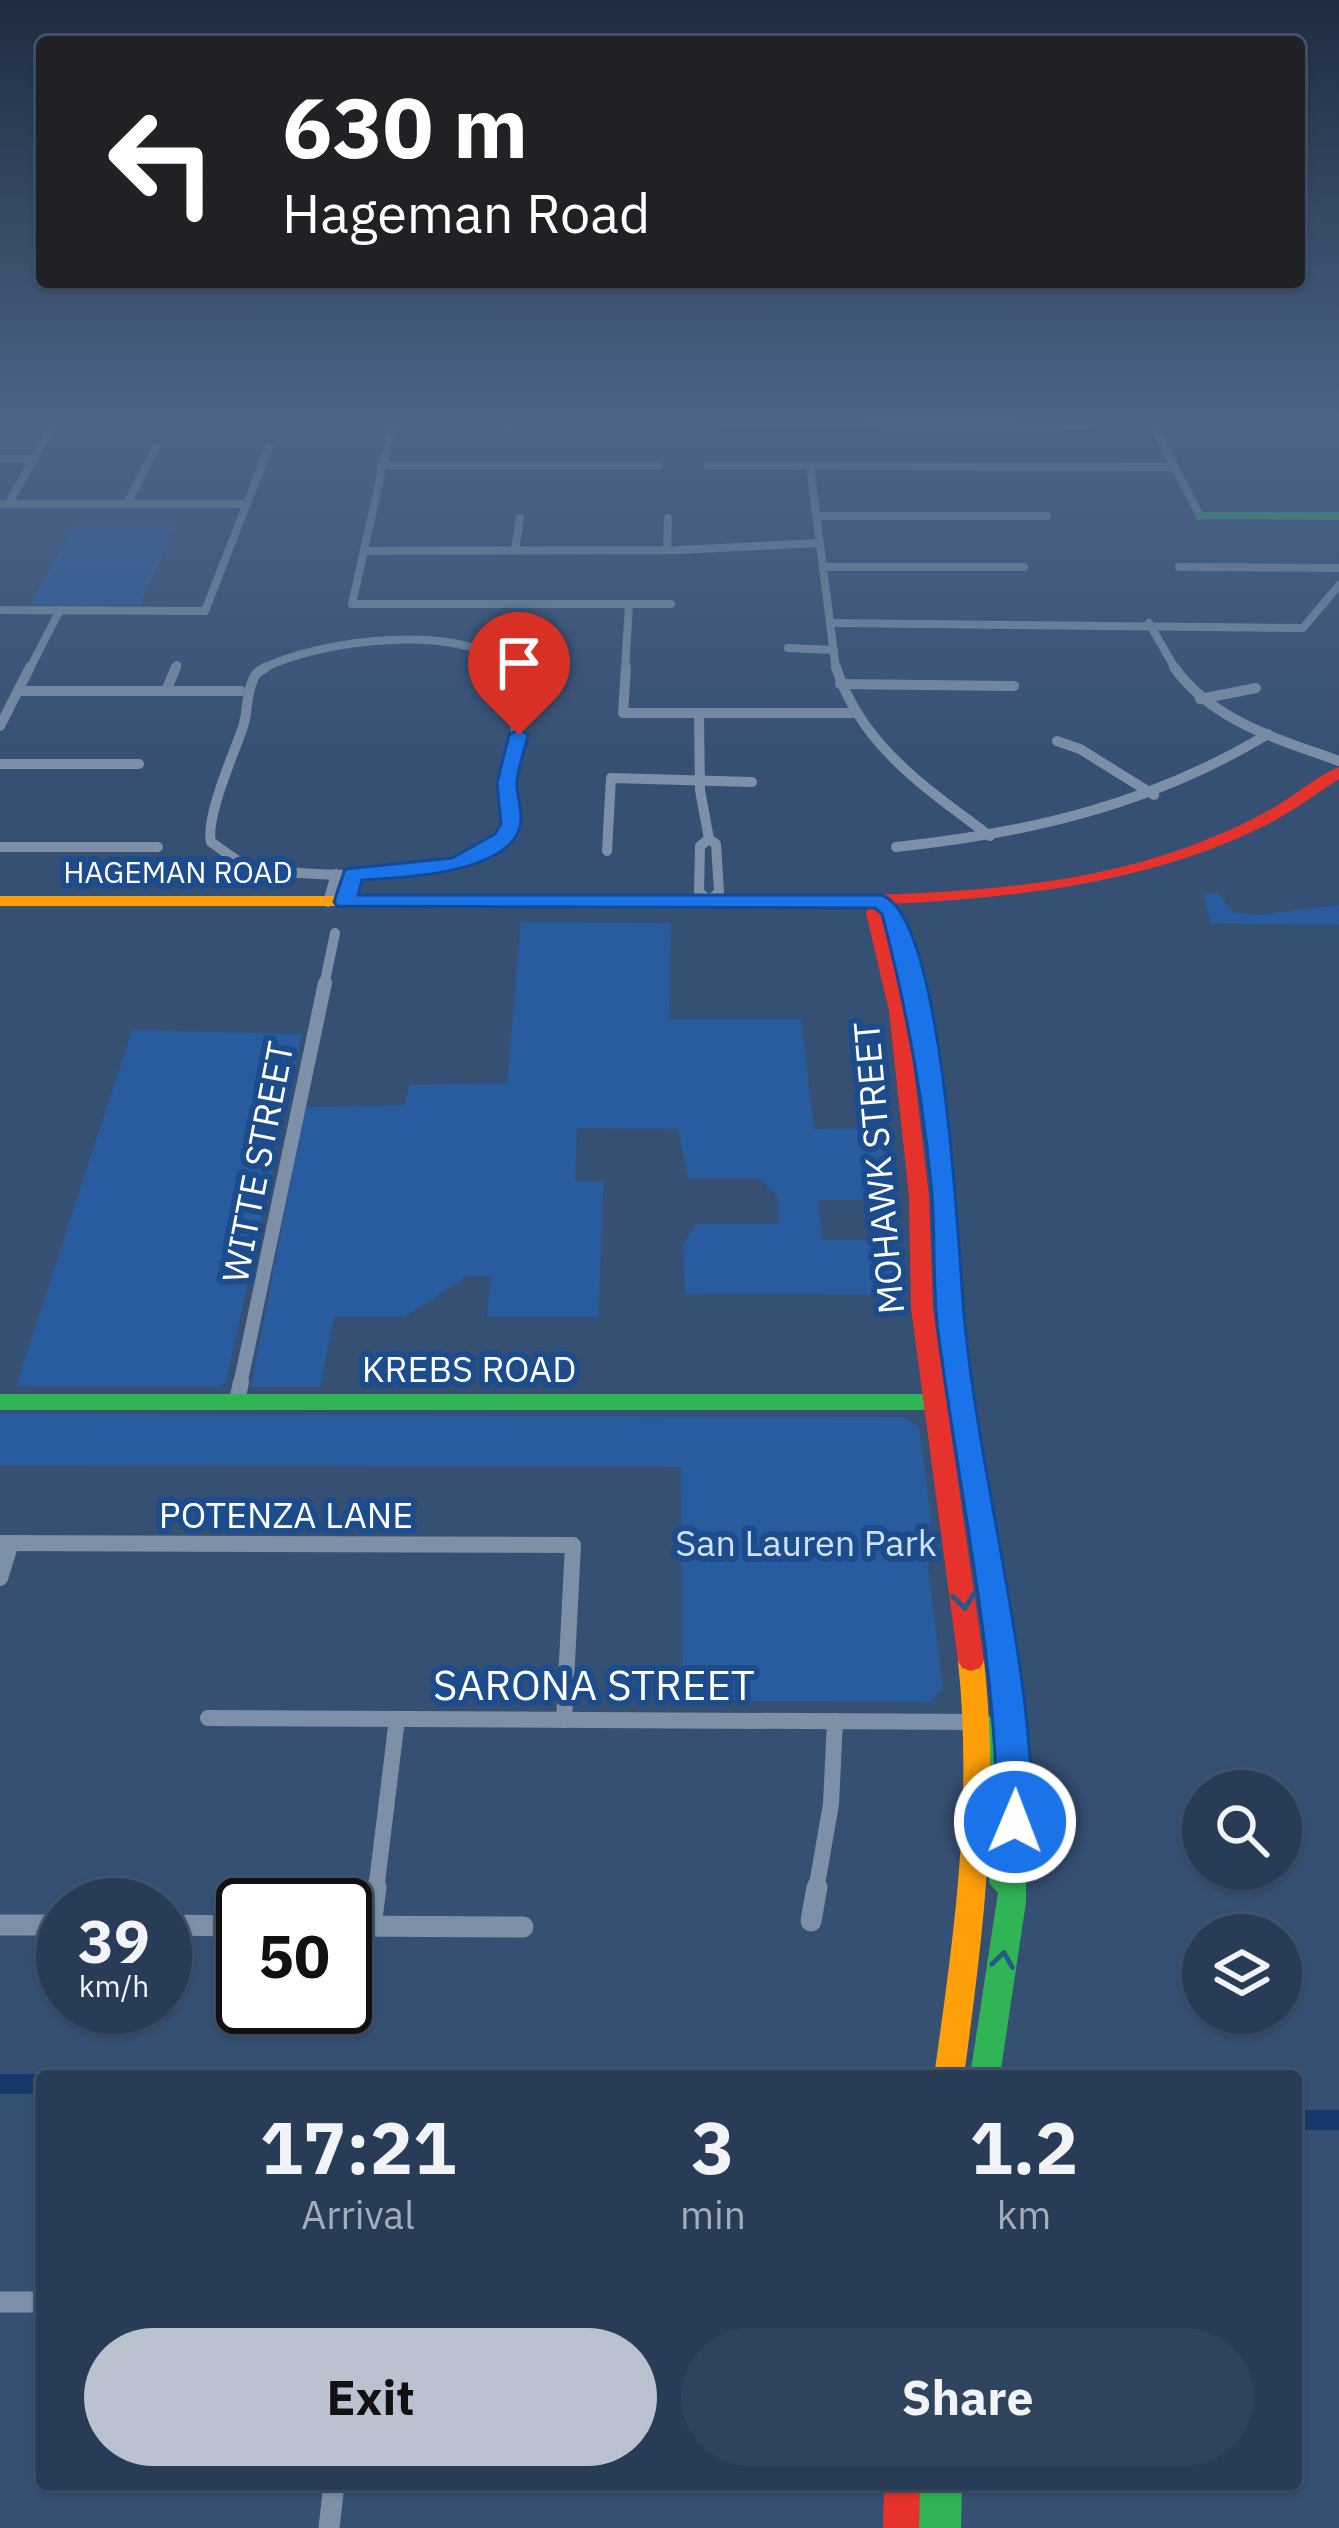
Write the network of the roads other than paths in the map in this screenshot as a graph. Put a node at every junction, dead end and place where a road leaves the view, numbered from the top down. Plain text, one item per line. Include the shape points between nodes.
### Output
1 (233, 538) edge
2 (369, 538) edge
3 (516, 538) edge
4 (668, 538) edge
5 (819, 538) edge
6 (820, 543) junction
7 (514, 550) junction
8 (668, 550) junction
9 (366, 551) junction
10 (823, 567) junction
11 (1024, 567) dead end
12 (1179, 567) dead end
13 (1339, 568) edge
14 (1339, 585) edge
15 (629, 604) junction
16 (671, 604) dead end
17 (0, 610) edge
18 (60, 610) junction
19 (830, 623) junction
20 (1149, 623) junction
21 (788, 648) dead end
22 (834, 650) junction
23 (177, 664) dead end
24 (840, 684) junction
25 (1013, 686) dead end
26 (1256, 688) dead end
27 (18, 691) junction
28 (166, 691) junction
29 (241, 691) dead end
30 (1200, 699) junction
31 (699, 713) junction
32 (854, 713) junction
33 (0, 726) edge
34 (1268, 734) junction
35 (1058, 741) dead end
36 (1339, 761) edge
37 (0, 764) edge
38 (139, 764) dead end
39 (1339, 772) edge
40 (700, 779) junction
41 (752, 782) dead end
42 (1339, 790) edge
43 (1154, 795) junction
44 (990, 836) junction
45 (709, 839) junction
46 (0, 847) edge
47 (158, 847) dead end
48 (896, 847) dead end
49 (607, 851) dead end
50 (341, 886) junction
51 (0, 901) edge
52 (710, 901) junction
53 (882, 909) junction
54 (582, 912) junction
55 (0, 913) edge
56 (218, 913) junction
57 (335, 933) dead end
58 (0, 1402) edge
59 (237, 1402) junction
60 (937, 1402) junction
61 (6, 1543) edge
62 (989, 1574) junction
63 (0, 1578) edge
64 (208, 1718) dead end
65 (398, 1719) junction
66 (564, 1720) junction
67 (835, 1721) junction
68 (980, 1722) junction
69 (372, 1918) edge
70 (1009, 1919) junction
71 (811, 1922) dead end
72 (0, 1925) edge
73 (36, 1925) edge
74 (372, 1926) edge
75 (524, 1927) dead end
76 (949, 2070) edge
77 (986, 2070) edge
78 (0, 2302) edge
79 (36, 2302) edge
80 (333, 2490) edge
81 (902, 2490) edge
82 (922, 2490) edge
83 (944, 2490) edge
84 (329, 2528) edge
85 (901, 2528) edge
86 (921, 2528) edge
87 (944, 2528) edge

1 - 18 street via 205,610
2 - 9 street
3 - 7 street
4 - 8 street
5 - 6 street
6 - 8 street
6 - 10 street
7 - 8 street
7 - 9 street
9 - 15 street via 352,604
10 - 11 street
10 - 19 street
12 - 13 street
14 - 20 street via 1304,628
15 - 16 street
15 - 31 street via 623,712
17 - 18 street
18 - 27 street
19 - 20 street
19 - 22 street
20 - 30 street via 1169,668
21 - 22 street
22 - 24 street
23 - 28 street
24 - 25 street
24 - 32 street
26 - 30 street
27 - 28 street
27 - 33 street
28 - 29 street
30 - 34 street
31 - 32 street
31 - 40 street
32 - 44 street via 905,770
34 - 36 street
34 - 43 street
35 - 43 street
37 - 38 street
39 - 53 main road, HAGEMAN ROAD via 1253,824 1132,864
40 - 41 street
40 - 45 street
40 - 49 street via 611,778
42 - 53 main road, HAGEMAN ROAD via 1260,834 1162,869 1033,897
43 - 44 street
44 - 48 street
45 - 52 street via 719,892
45 - 52 street via 700,846 699,892
46 - 47 street
50 - 50 street via 245,865 211,842 207,827 259,671 290,653 358,642 456,643 513,664 520,675 519,735 507,783 512,824 502,838 459,863
50 - 51 main road, HAGEMAN ROAD
50 - 52 main road, HAGEMAN ROAD
50 - 56 main road via 320,907
52 - 53 main road, HAGEMAN ROAD
52 - 54 main road
53 - 54 main road, HAGEMAN ROAD
53 - 60 main road, MOHAWK STREET
53 - 62 main road, MOHAWK STREET via 924,1030 945,1189 951,1325
54 - 56 main road, HAGEMAN ROAD
55 - 56 main road, HAGEMAN ROAD
57 - 59 street, WITTE STREET
58 - 59 main road, KREBS ROAD
59 - 60 main road, KREBS ROAD
60 - 62 main road via 953,1420 970,1525
60 -> 68 main road
61 - 63 street
61 - 66 street, POTENZA LANE via 573,1545
62 - 70 main road, MOHAWK STREET via 1015,1737
64 - 65 street, SARONA STREET
65 - 66 street, SARONA STREET
65 - 69 street
66 - 67 street, SARONA STREET
67 - 68 street, SARONA STREET
67 - 71 street
68 - 70 main road via 1000,1752 998,1857
68 - 76 main road via 977,1873
77 -> 70 main road, MOHAWK STREET
72 - 73 street
74 - 75 street
78 - 79 street
80 - 84 street
81 - 85 main road
82 - 86 main road
83 - 87 main road

